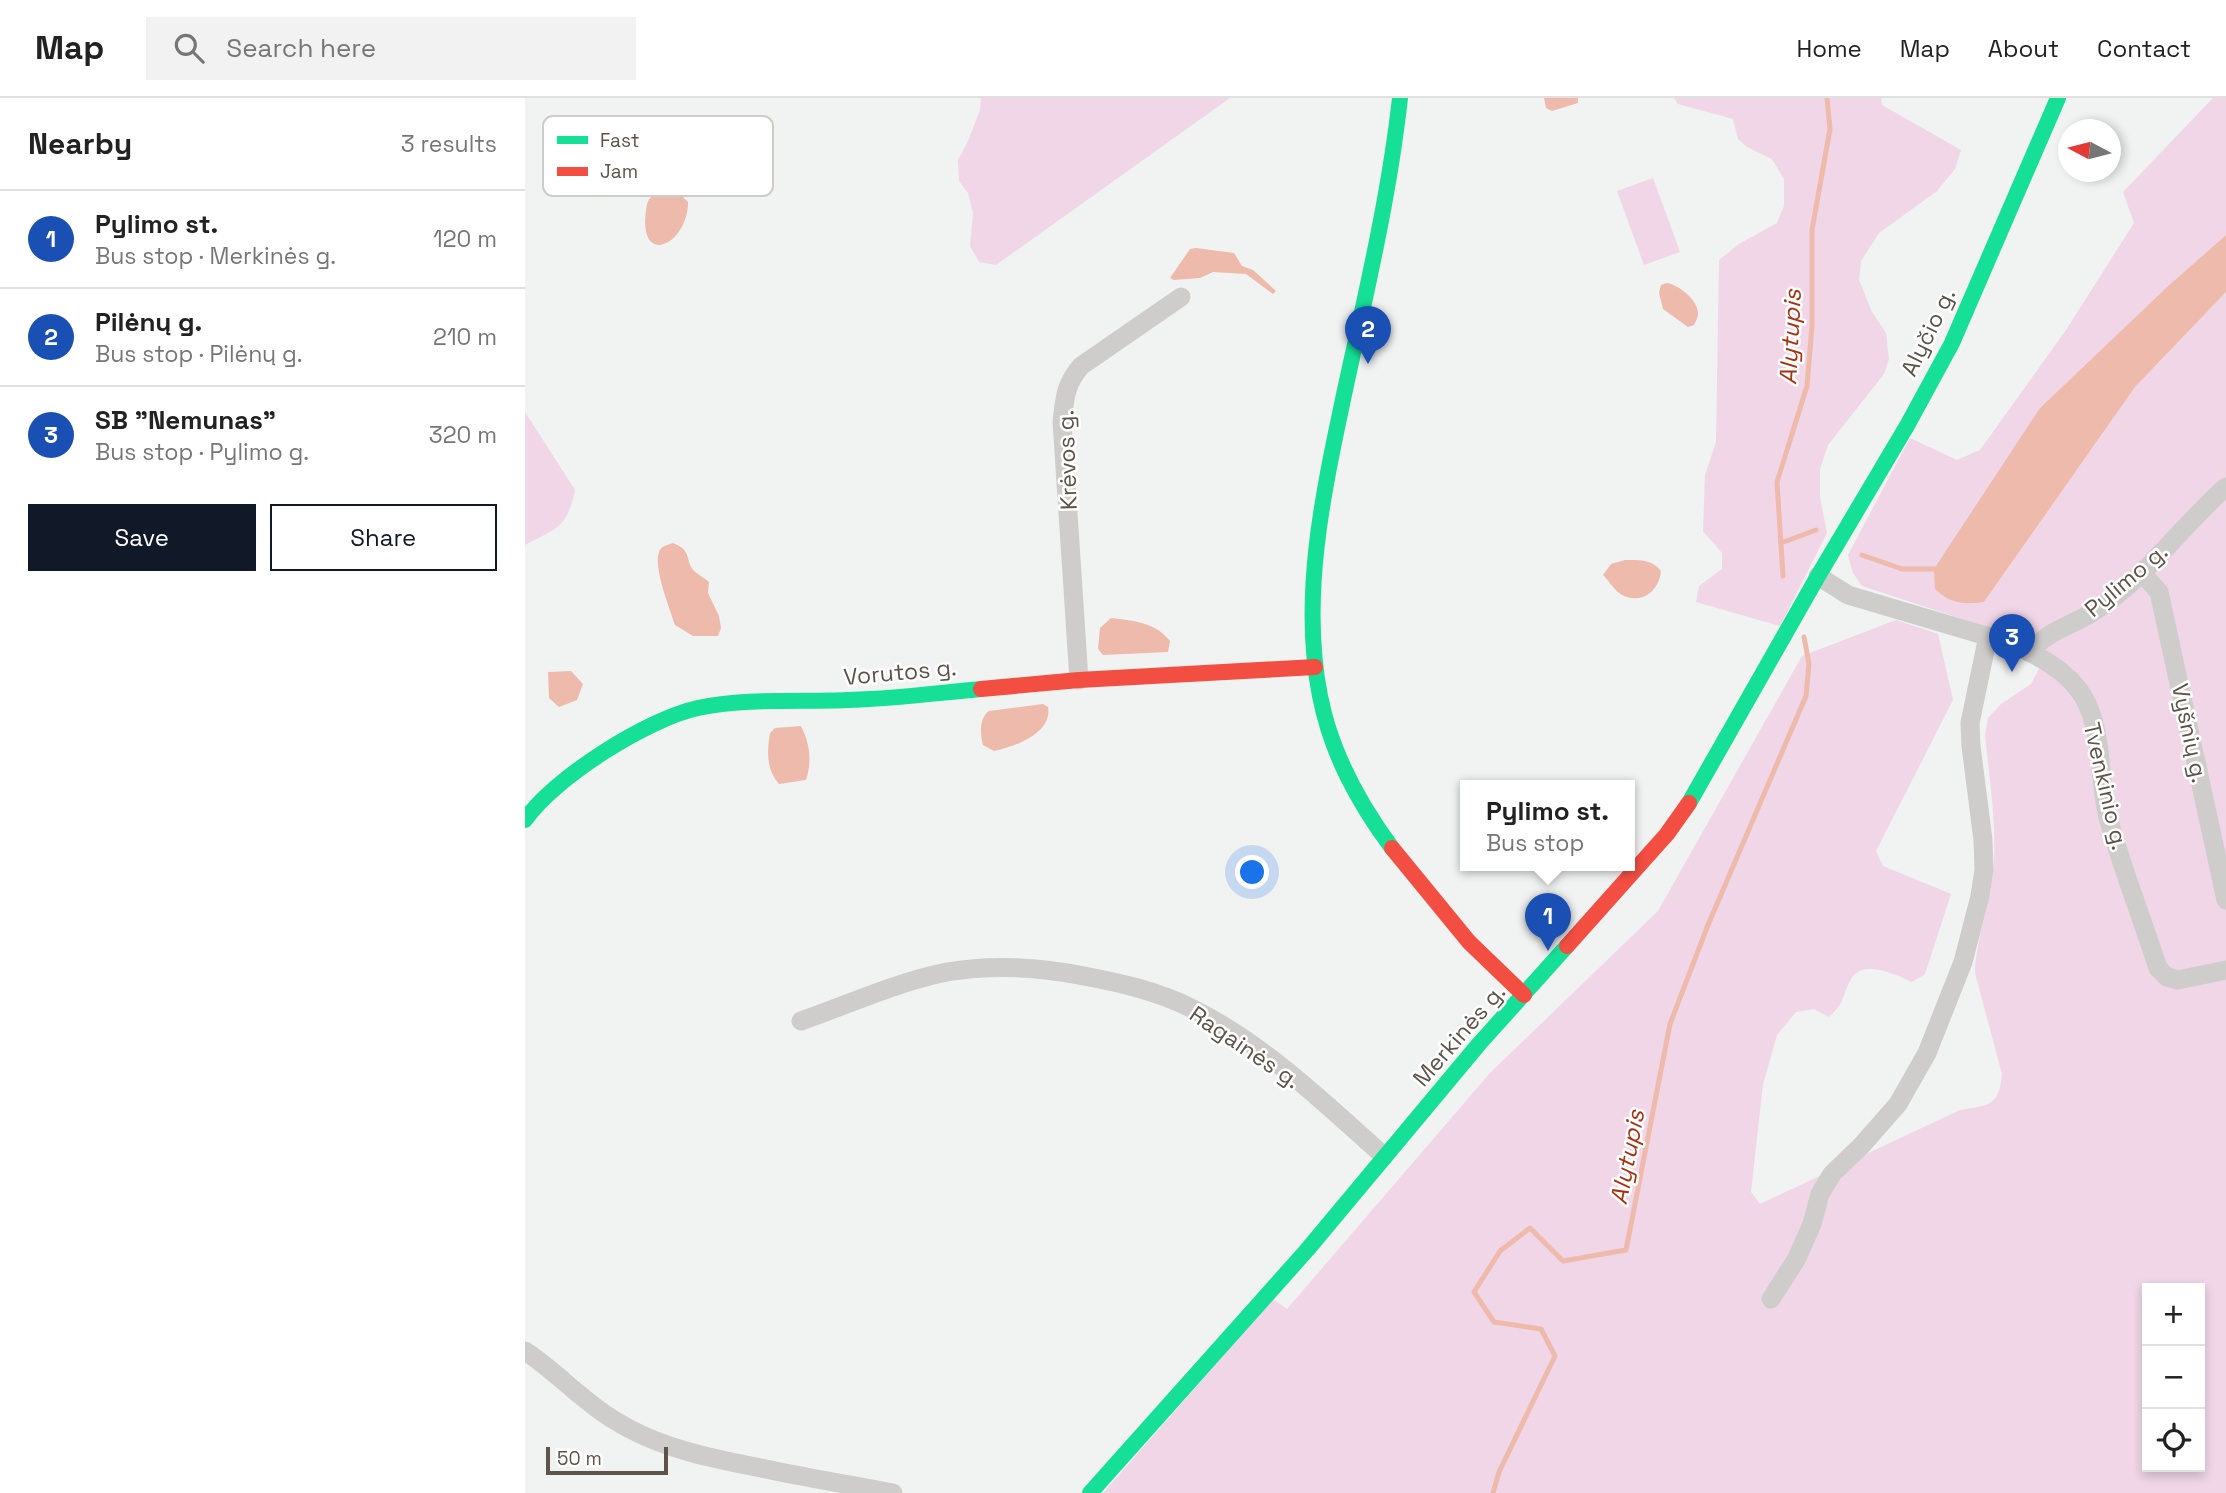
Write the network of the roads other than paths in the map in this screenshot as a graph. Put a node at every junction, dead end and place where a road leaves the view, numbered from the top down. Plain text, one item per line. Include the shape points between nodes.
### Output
1 (1399, 98) edge
2 (2058, 98) edge
3 (1181, 297) dead end
4 (2226, 487) edge
5 (2142, 573) junction
6 (1818, 576) junction
7 (1988, 636) junction
8 (2031, 652) junction
9 (1315, 667) junction
10 (1079, 680) junction
11 (525, 820) edge
12 (2226, 900) edge
13 (2226, 970) edge
14 (1524, 995) junction
15 (801, 1021) dead end
16 (1384, 1156) junction
17 (1771, 1299) dead end
18 (525, 1351) edge
19 (893, 1493) edge
20 (1090, 1493) edge

1 - 9 street via 1390,177 1322,507 1313,606
2 - 6 street, Alyčio g. via 1952,343
3 - 10 street, Krėvos g. via 1081,366 1069,380 1062,422
4 - 5 street, Pylimo g.
5 - 8 street, Pylimo g. via 2091,613 2037,643
5 - 12 street, Vyšnių g. via 2159,592
6 - 7 street via 1848,595
6 - 14 street, Merkinės g. via 1696,793 1634,873
7 - 8 street
7 - 17 street via 1970,723 1984,870 1963,962 1927,1053 1898,1104 1832,1174 1797,1258
8 - 13 street, Tvenkinio g. via 2071,680 2084,697 2109,820 2158,968 2167,977 2178,979
9 - 10 street, Vorutos g.
9 - 14 street via 1335,748 1359,799 1449,918
10 - 11 street, Vorutos g. via 697,708 627,737 575,773
14 - 16 street, Merkinės g.
15 - 16 street, Ragainės g. via 918,979 979,968 1034,968 1119,983 1165,997 1216,1022 1300,1083
16 - 20 street, Merkinės g. via 1307,1250
18 - 19 street via 614,1420 651,1439 708,1458

